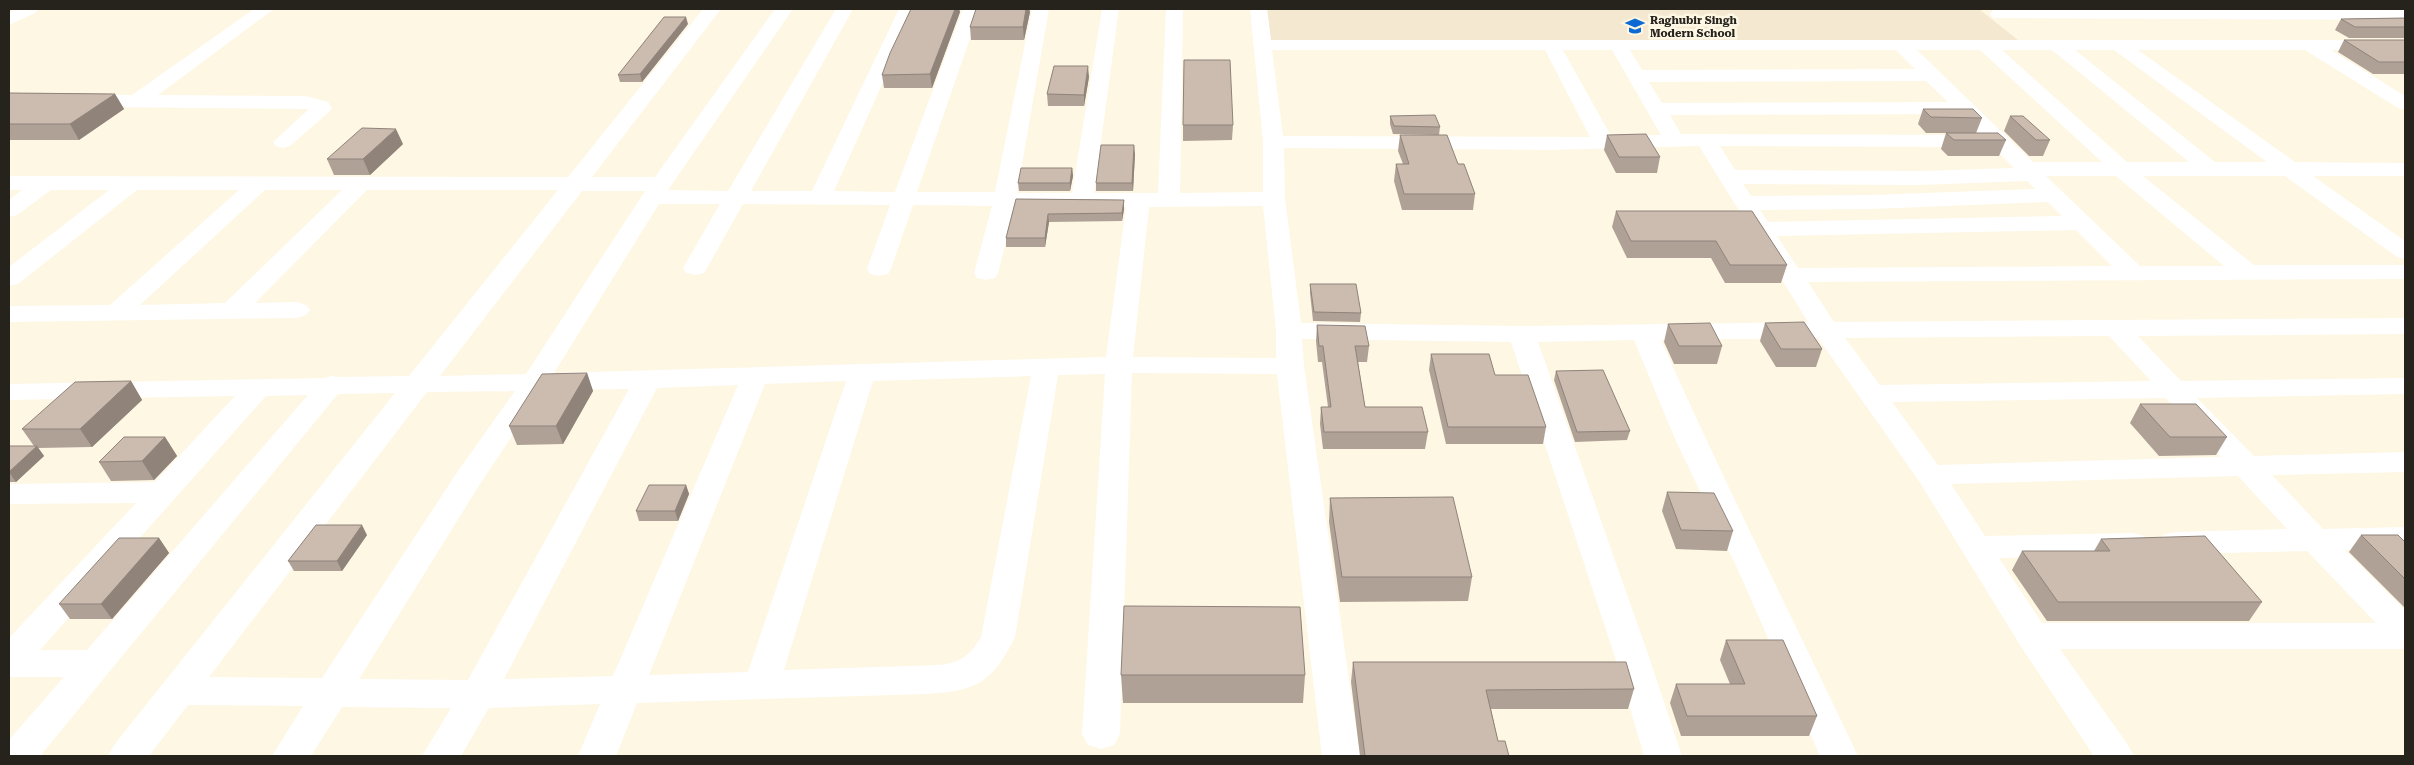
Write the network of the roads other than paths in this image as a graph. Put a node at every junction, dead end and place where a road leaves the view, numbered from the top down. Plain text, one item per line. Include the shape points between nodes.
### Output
1 (29, 9) edge
2 (265, 9) edge
3 (712, 9) edge
4 (784, 9) edge
5 (844, 9) edge
6 (907, 9) edge
7 (971, 9) edge
8 (1040, 9) edge
9 (1110, 9) edge
10 (1174, 9) edge
11 (1258, 9) edge
12 (1996, 11) edge
13 (2171, 12) edge
14 (2405, 15) edge
15 (9, 20) edge
16 (1262, 45) junction
17 (1551, 45) junction
18 (1618, 45) junction
19 (1900, 45) junction
20 (1986, 46) junction
21 (2049, 46) junction
22 (2120, 46) junction
23 (2224, 46) junction
24 (2311, 46) junction
25 (2402, 54) edge
26 (1929, 75) junction
27 (1636, 76) junction
28 (9, 100) edge
29 (136, 101) junction
30 (2405, 104) edge
31 (1963, 108) junction
32 (1656, 109) junction
33 (1706, 140) junction
34 (1997, 141) junction
35 (283, 142) dead end
36 (1273, 142) junction
37 (1675, 142) junction
38 (1604, 143) junction
39 (2405, 169) edge
40 (2123, 170) junction
41 (2211, 170) junction
42 (2294, 170) junction
43 (2028, 172) junction
44 (1728, 177) junction
45 (9, 183) edge
46 (46, 183) junction
47 (132, 183) junction
48 (260, 183) junction
49 (360, 184) junction
50 (574, 184) junction
51 (656, 190) junction
52 (2053, 195) junction
53 (736, 197) junction
54 (820, 198) junction
55 (905, 199) junction
56 (1004, 199) junction
57 (1274, 199) junction
58 (1082, 200) junction
59 (1138, 200) junction
60 (1169, 200) junction
61 (1744, 203) junction
62 (9, 210) edge
63 (2081, 223) junction
64 (1762, 229) junction
65 (2405, 252) edge
66 (695, 268) dead end
67 (879, 269) dead end
68 (2405, 272) edge
69 (986, 273) dead end
70 (2133, 273) junction
71 (2248, 273) junction
72 (1791, 275) junction
73 (9, 279) edge
74 (296, 310) dead end
75 (232, 311) junction
76 (116, 313) junction
77 (9, 314) edge
78 (2405, 326) edge
79 (2116, 328) junction
80 (1826, 330) junction
81 (1289, 331) junction
82 (1644, 332) junction
83 (1522, 334) junction
84 (1120, 365) junction
85 (1290, 366) junction
86 (1046, 367) junction
87 (862, 373) junction
88 (755, 376) junction
89 (536, 380) junction
90 (647, 380) junction
91 (418, 383) junction
92 (332, 384) junction
93 (2405, 386) edge
94 (259, 387) junction
95 (2176, 389) junction
96 (9, 392) edge
97 (1873, 394) junction
98 (2405, 462) edge
99 (2247, 467) junction
100 (1930, 476) junction
101 (163, 492) junction
102 (9, 494) edge
103 (2405, 538) edge
104 (2315, 540) junction
105 (1978, 547) junction
106 (2405, 631) edge
107 (2032, 636) junction
108 (2405, 636) edge
109 (9, 663) edge
110 (97, 663) junction
111 (761, 686) junction
112 (626, 691) junction
113 (177, 692) junction
114 (332, 694) junction
115 (478, 694) junction
116 (1101, 734) dead end
117 (18, 756) edge
118 (126, 756) edge
119 (291, 756) edge
120 (441, 756) edge
121 (597, 756) edge
122 (1341, 756) edge
123 (1663, 756) edge
124 (1839, 756) edge
125 (2115, 756) edge

1 - 15 street
2 - 29 street
3 - 50 street
4 - 51 street
5 - 53 street
6 - 54 street
7 - 55 street
8 - 56 street
9 - 58 street
10 - 60 street
11 - 16 street
12 - 13 street
12 - 21 street
13 - 14 street
13 - 23 street
16 - 17 street
16 - 36 street
17 - 18 street
17 - 38 street
18 - 19 street
18 - 27 street
19 - 20 street
19 - 26 street
20 - 21 street
20 - 40 street
21 - 22 street
21 - 41 street
22 - 23 street
22 - 42 street
23 - 24 street
24 - 25 street via 2370,46
24 - 30 street
26 - 27 street
26 - 31 street
27 - 32 street
28 - 29 street
29 - 35 street via 280,101 321,106 317,114
31 - 32 street
31 - 34 street
32 - 37 street
33 - 34 street
33 - 37 street
33 - 44 street
34 - 43 street
36 - 38 street
36 - 57 street
37 - 38 street
39 - 42 street
40 - 41 street
40 - 43 street
40 - 71 street
41 - 42 street
42 - 65 street
43 - 44 street via 1920,178
43 - 52 street
44 - 61 street
45 - 46 street
46 - 47 street
46 - 62 street
47 - 48 street
47 - 73 street
48 - 49 street
48 - 76 street
49 - 50 street
49 - 75 street
50 - 51 street
50 - 91 street
51 - 53 street
51 - 89 street
52 - 61 street
52 - 63 street
53 - 54 street
53 - 66 street
54 - 55 street
55 - 56 street
55 - 67 street
56 - 58 street
56 - 69 street
57 - 60 street
57 - 81 street
58 - 59 street
59 - 60 street
59 - 84 street
61 - 64 street
63 - 64 street
63 - 70 street
64 - 72 street
68 - 71 street
70 - 71 street
70 - 72 street
72 - 80 street
74 - 75 street
75 - 76 street
76 - 77 street
78 - 79 street
79 - 80 street
79 - 95 street
80 - 82 street
80 - 97 street
81 - 83 street
81 - 85 street
82 - 83 street
82 - 124 street via 1690,439
83 - 123 street
84 - 85 street
84 - 86 street
84 - 116 street
85 - 122 street
86 - 87 street
86 - 111 street via 998,637 988,657 969,674 952,679
87 - 88 street
87 - 111 street
88 - 90 street
88 - 112 street
89 - 90 street
89 - 91 street
89 - 114 street via 469,478
90 - 115 street
91 - 92 street
91 - 113 street
92 - 94 street
92 - 110 street
93 - 95 street
94 - 96 street
94 - 101 street
95 - 97 street
95 - 99 street
97 - 100 street
98 - 99 street
99 - 100 street
99 - 104 street
100 - 105 street
101 - 102 street
101 - 109 street
103 - 104 street
104 - 105 street
104 - 106 street
105 - 107 street
107 - 108 street
107 - 125 street
109 - 110 street
110 - 117 street
111 - 112 street
112 - 115 street
112 - 121 street
113 - 114 street
113 - 118 street
114 - 115 street
114 - 119 street
115 - 120 street

